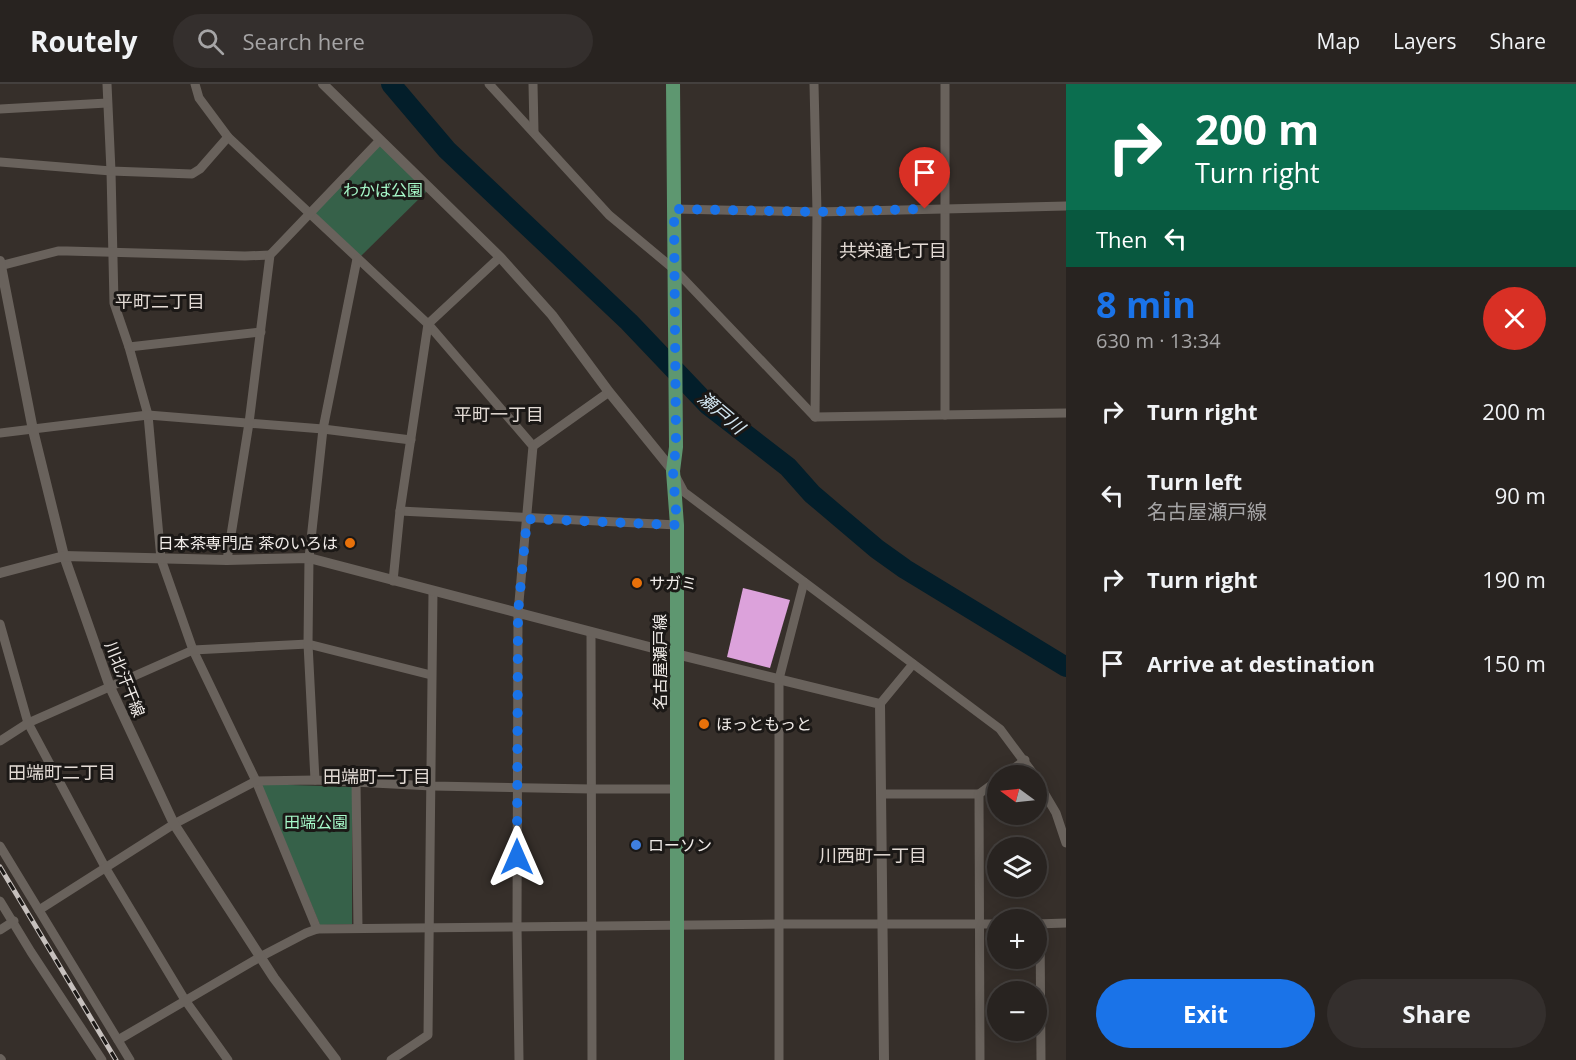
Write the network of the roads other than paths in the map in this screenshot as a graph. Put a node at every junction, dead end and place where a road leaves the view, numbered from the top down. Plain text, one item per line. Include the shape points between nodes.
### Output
1 (107, 84) edge
2 (195, 84) edge
3 (324, 84) edge
4 (489, 84) edge
5 (533, 84) edge
6 (673, 84) edge
7 (814, 84) edge
8 (945, 84) edge
9 (107, 103) junction
10 (0, 109) edge
11 (534, 131) junction
12 (228, 137) junction
13 (380, 140) junction
14 (0, 162) edge
15 (111, 171) junction
16 (1066, 206) edge
17 (674, 209) junction
18 (946, 209) junction
19 (817, 212) junction
20 (311, 213) junction
21 (113, 252) junction
22 (270, 255) junction
23 (500, 257) junction
24 (357, 259) junction
25 (0, 264) edge
26 (675, 270) junction
27 (428, 324) junction
28 (261, 332) junction
29 (129, 347) junction
30 (609, 392) junction
31 (1066, 413) edge
32 (148, 415) junction
33 (945, 415) junction
34 (815, 417) junction
35 (249, 423) junction
36 (323, 429) junction
37 (33, 430) junction
38 (0, 433) edge
39 (411, 440) junction
40 (533, 446) junction
41 (673, 471) junction
42 (400, 511) junction
43 (527, 519) junction
44 (677, 525) junction
45 (64, 556) junction
46 (309, 558) junction
47 (160, 559) junction
48 (227, 560) junction
49 (0, 573) edge
50 (393, 580) junction
51 (804, 582) junction
52 (433, 591) junction
53 (518, 613) junction
54 (0, 624) edge
55 (591, 632) junction
56 (308, 644) junction
57 (3, 649) edge
58 (193, 650) junction
59 (676, 654) junction
60 (913, 664) junction
61 (431, 675) junction
62 (779, 680) junction
63 (110, 687) junction
64 (880, 704) junction
65 (28, 723) junction
66 (0, 741) edge
67 (1025, 760) junction
68 (1018, 765) edge
69 (1028, 765) edge
70 (256, 780) junction
71 (315, 780) junction
72 (356, 782) junction
73 (432, 786) junction
74 (517, 788) junction
75 (987, 788) edge
76 (592, 789) junction
77 (677, 789) junction
78 (883, 794) junction
79 (979, 794) junction
80 (1047, 797) edge
81 (174, 824) junction
82 (1066, 843) edge
83 (0, 846) edge
84 (105, 867) junction
85 (0, 901) edge
86 (39, 910) junction
87 (14, 921) junction
88 (1066, 923) edge
89 (779, 924) junction
90 (883, 924) junction
91 (979, 924) junction
92 (987, 924) edge
93 (1047, 924) edge
94 (517, 926) junction
95 (591, 926) junction
96 (677, 926) junction
97 (358, 928) junction
98 (430, 928) junction
99 (317, 929) junction
100 (0, 930) edge
101 (260, 957) junction
102 (1039, 969) edge
103 (185, 1000) junction
104 (117, 1040) junction
105 (101, 1060) edge
106 (130, 1060) edge
107 (228, 1060) edge
108 (336, 1060) edge
109 (391, 1060) edge
110 (519, 1060) edge
111 (592, 1060) edge
112 (677, 1060) edge
113 (779, 1060) edge
114 (884, 1060) edge
115 (980, 1060) edge
116 (1041, 1060) edge

1 - 9 street
2 - 12 street via 199,98
3 - 13 street
4 - 11 street
5 - 11 street
6 - 17 main road, 名古屋瀬戸線
7 - 19 street
8 - 18 street
9 - 10 street
9 - 15 street
11 - 26 street via 609,215
12 - 15 street via 192,174
12 - 20 street
13 - 20 street
13 - 23 street
14 - 15 street
15 - 21 street
16 - 18 street
17 - 19 street
17 - 26 main road, 名古屋瀬戸線
18 - 19 street
18 - 33 street
19 - 34 street
20 - 22 street
20 - 24 street
21 - 22 street
21 - 25 street via 58,251
21 - 29 street via 114,303
22 - 28 street
23 - 27 street
23 - 30 street via 552,315
24 - 27 street
24 - 36 street
25 - 37 street, 川北汗干線
26 - 34 street
26 - 41 main road, 名古屋瀬戸線
27 - 39 street
27 - 40 street
28 - 29 street
28 - 35 street
29 - 32 street
30 - 40 street
30 - 41 street
31 - 33 street
32 - 35 street
32 - 37 street
32 - 47 street
33 - 34 street
35 - 36 street
35 - 48 street
36 - 39 street
36 - 46 street
37 - 38 street
37 - 45 street, 川北汗干線
39 - 42 street
40 - 43 street
41 - 44 main road, 名古屋瀬戸線
41 - 51 street via 684,492
42 - 43 street
42 - 50 street
43 - 44 street
43 - 53 street
44 - 59 main road, 名古屋瀬戸線
45 - 47 street
45 - 49 street
45 - 63 street, 川北汗干線
46 - 48 street
46 - 50 street
46 - 56 street
47 - 48 street
47 - 58 street
50 - 52 street
51 - 60 street
51 - 62 street
52 - 53 street
52 - 61 street
53 - 55 street
53 - 74 street
54 - 57 street
55 - 59 street
55 - 76 street
56 - 58 street
56 - 61 street
56 - 71 street
57 - 65 street
58 - 63 street
58 - 70 street
59 - 62 street
59 - 77 main road, 名古屋瀬戸線
60 - 64 street
60 - 67 street via 1000,729
61 - 73 street
62 - 64 street
62 - 89 street
63 - 65 street
63 - 81 street, 川北汗干線
64 - 78 street
65 - 66 street
65 - 84 street
67 - 68 street
67 - 69 street
70 - 71 street
70 - 81 street
70 - 99 street
71 - 72 street
72 - 73 street
72 - 97 street
73 - 74 street
73 - 98 street
74 - 76 street
74 - 94 street
75 - 79 street
76 - 77 street
76 - 95 street
77 - 96 main road, 名古屋瀬戸線
78 - 79 street
78 - 90 street
79 - 91 street
80 - 82 street
81 - 84 street
81 - 101 street, 川北汗干線
83 - 86 street
84 - 86 street
84 - 103 street
85 - 87 street
86 - 104 street
87 - 100 street
87 - 105 street
88 - 93 street
89 - 90 street
89 - 96 street
89 - 113 street
90 - 91 street
90 - 114 street
91 - 92 street
91 - 115 street
94 - 95 street
94 - 98 street
94 - 110 street
95 - 96 street
95 - 111 street
96 - 112 main road, 名古屋瀬戸線
97 - 98 street
97 - 99 street
98 - 109 street via 428,1035
99 - 101 street
101 - 103 street
101 - 108 street, 川北汗干線
102 - 116 street
103 - 104 street
103 - 107 street
104 - 106 street

